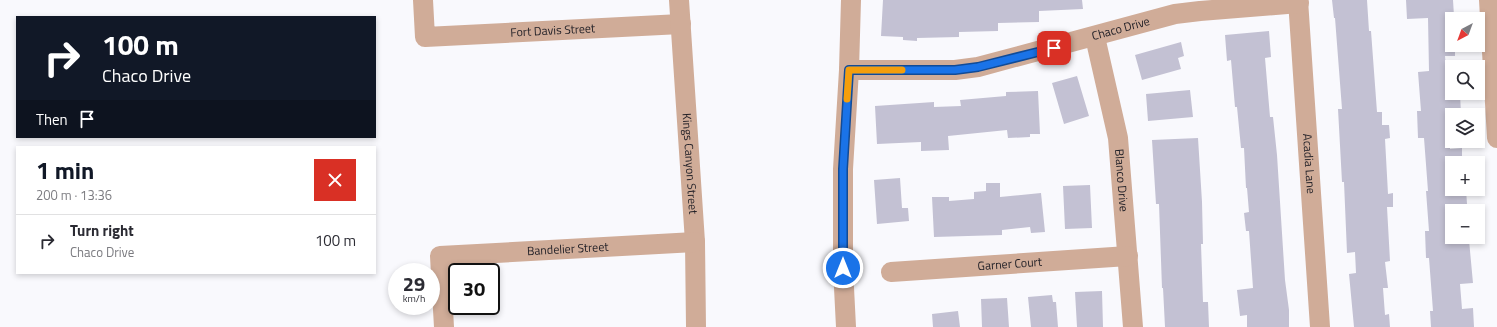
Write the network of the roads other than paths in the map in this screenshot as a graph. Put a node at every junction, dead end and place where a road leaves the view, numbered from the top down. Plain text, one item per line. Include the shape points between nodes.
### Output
1 (423, 0) edge
2 (679, 0) edge
3 (851, 0) edge
4 (1489, 0) edge
5 (1299, 2) edge
6 (681, 24) junction
7 (1095, 37) junction
8 (849, 70) junction
9 (1496, 113) edge
10 (1497, 138) edge
11 (695, 242) junction
12 (1128, 256) junction
13 (891, 272) dead end
14 (444, 327) edge
15 (696, 327) edge
16 (846, 327) edge
17 (1133, 327) edge
18 (1320, 327) edge

1 - 6 street, Fort Davis Street via 425,37
2 - 6 street, Kings Canyon Street
3 - 8 street
4 - 9 street
5 - 7 street, Chaco Drive via 1175,14
5 - 18 street, Acadia Lane
6 - 11 street, Kings Canyon Street
7 - 8 street, Chaco Drive via 978,67 955,70
7 - 12 street, Blanco Drive via 1118,138
8 - 16 street via 843,169
9 - 10 street
11 - 14 street, Bandelier Street via 440,256
11 - 15 street, Kings Canyon Street
12 - 13 street, Garner Court
12 - 17 street, Blanco Drive

